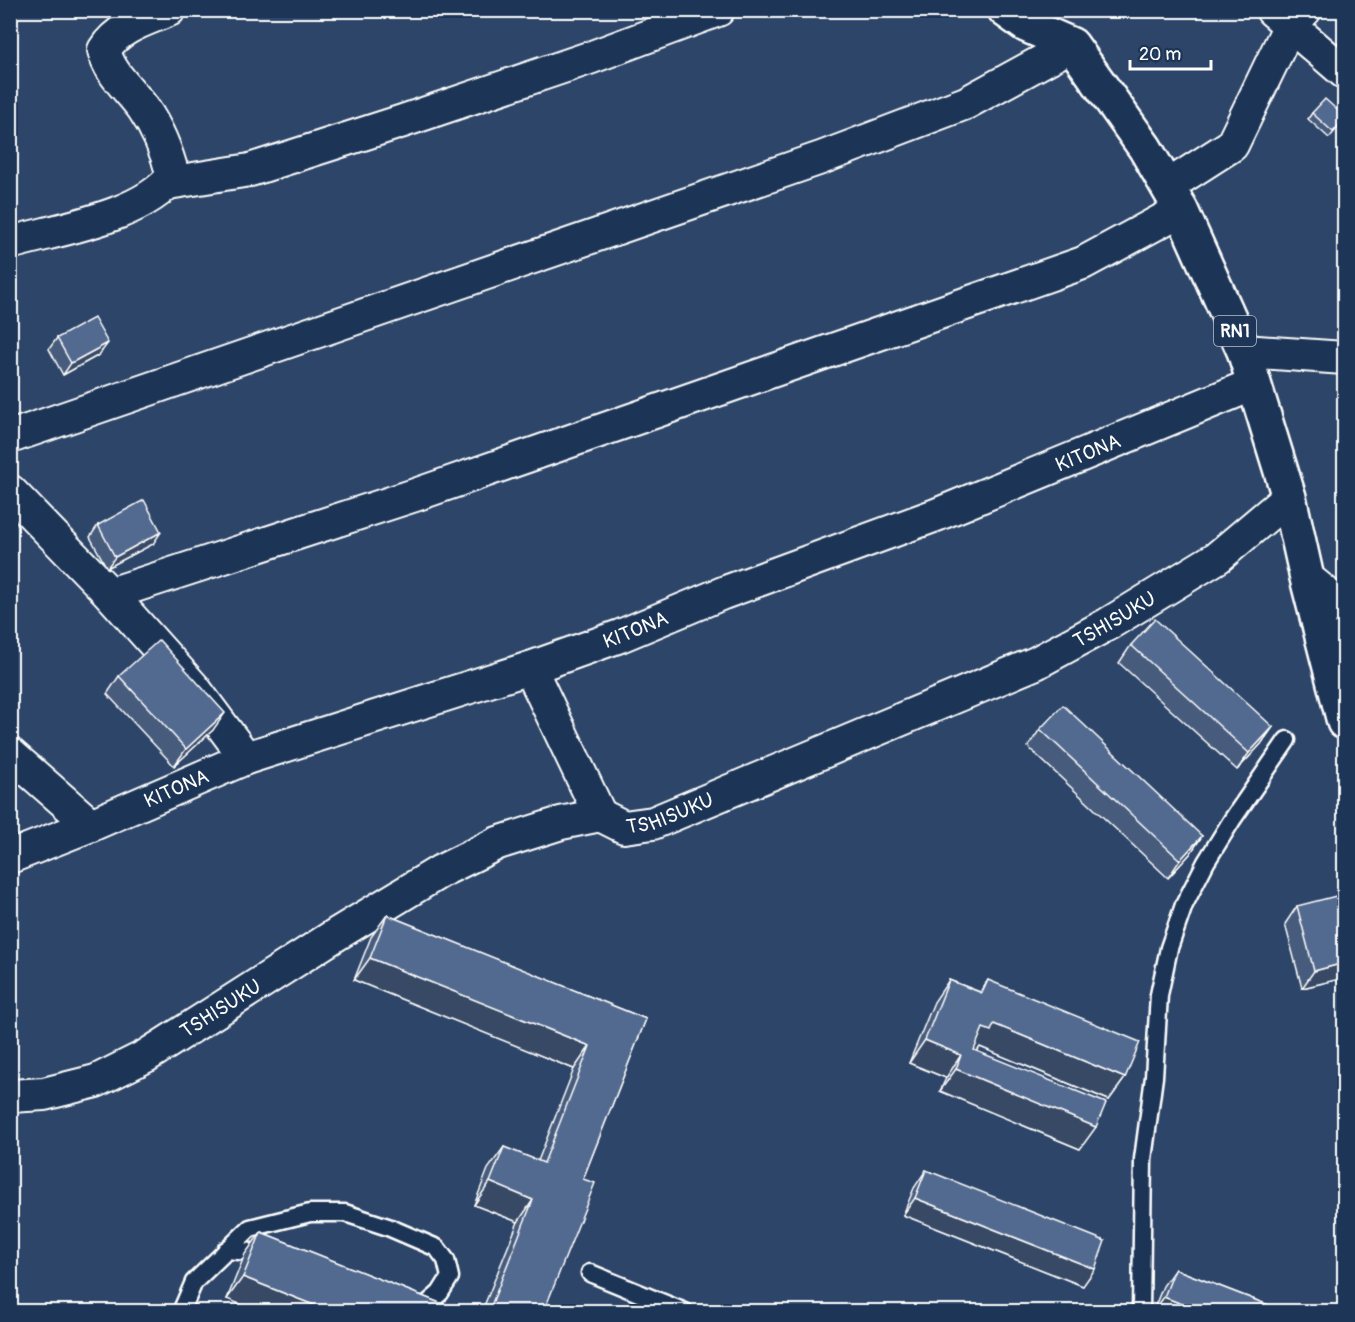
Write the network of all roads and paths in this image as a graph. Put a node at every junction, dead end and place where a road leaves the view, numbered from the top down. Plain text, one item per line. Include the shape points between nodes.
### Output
1 (169, 10) edge
2 (718, 10) edge
3 (1005, 10) edge
4 (1289, 16) edge
5 (1072, 45) junction
6 (1344, 72) edge
7 (168, 183) junction
8 (1174, 198) junction
9 (12, 240) edge
10 (1244, 351) junction
11 (1344, 358) edge
12 (1254, 384) junction
13 (10, 436) edge
14 (10, 491) edge
15 (1288, 497) junction
16 (1307, 578) junction
17 (110, 594) junction
18 (1344, 608) edge
19 (530, 668) junction
20 (1344, 722) edge
21 (1287, 740) dead end
22 (10, 754) edge
23 (246, 758) junction
24 (600, 815) junction
25 (91, 825) junction
26 (10, 857) edge
27 (10, 1096) edge
28 (226, 1250) junction
29 (283, 1259) edge
30 (590, 1273) dead end
31 (393, 1304) edge
32 (181, 1311) edge
33 (685, 1311) edge
34 (1141, 1311) edge

1 - 7 street via 127,27 104,50 107,63 157,132 173,176
2 - 7 street via 592,57 250,170
3 - 5 highway via 1026,25
4 - 6 street
4 - 8 street via 1232,145
5 - 8 highway, RN1 via 1119,110
5 - 13 street via 966,103 821,158
7 - 9 street via 131,208
8 - 10 highway, RN1
8 - 17 street via 1083,263 415,495
10 - 11 street
10 - 12 highway, RN1
12 - 15 highway, RN1
12 - 19 street, KITONA via 936,515
14 - 17 street
15 - 16 highway, RN1
15 - 24 street, TSHISUKU via 1218,557 1036,663 653,823 624,827
16 - 18 street
16 - 20 highway, RN1
17 - 23 street via 194,688
19 - 23 street, KITONA
19 - 24 street
21 - 34 lane via 1206,862 1169,948 1159,995 1143,1159
22 - 25 street
23 - 25 street, KITONA
24 - 27 street, TSHISUKU via 498,843 441,872 146,1056 96,1081 44,1094
25 - 26 street, KITONA
28 - 29 lane
28 - 31 lane via 250,1228 310,1213 345,1213 437,1248 447,1260 450,1276 440,1293 426,1305
28 - 32 lane via 194,1282
30 - 33 lane

